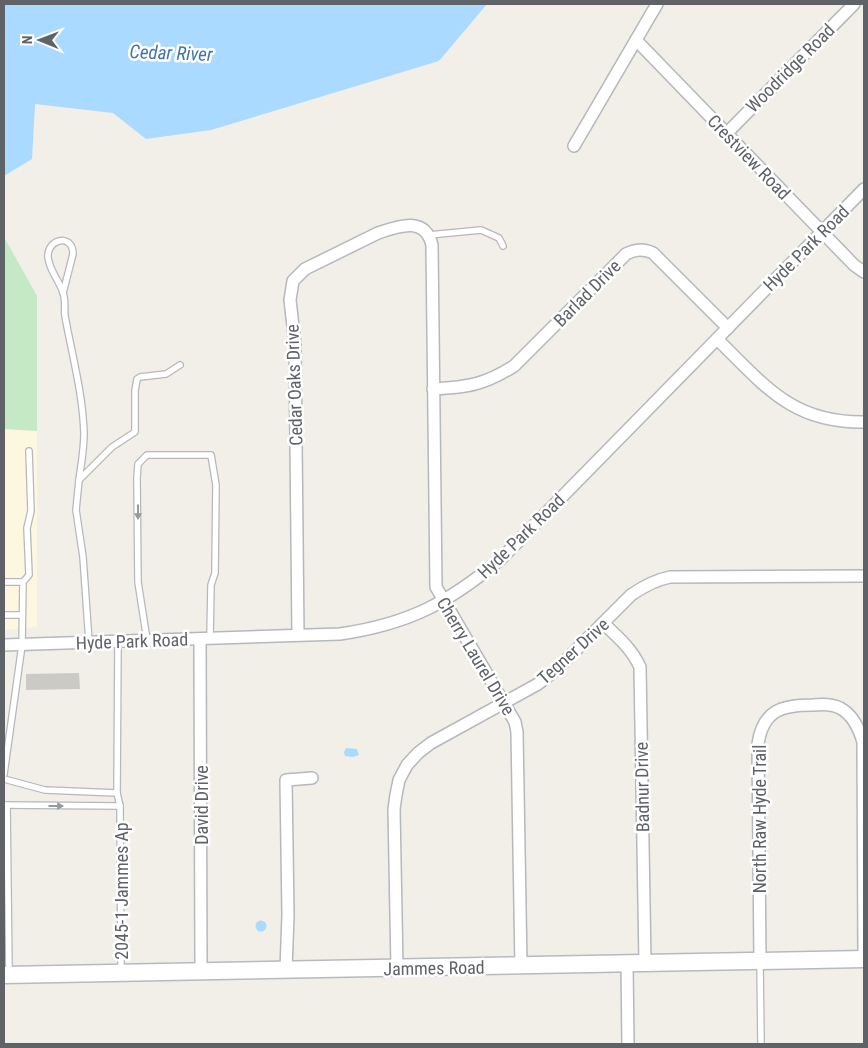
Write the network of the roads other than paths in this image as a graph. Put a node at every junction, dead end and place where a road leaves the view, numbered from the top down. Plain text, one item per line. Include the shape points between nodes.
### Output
1 (657, 4) edge
2 (854, 4) edge
3 (636, 40) junction
4 (727, 133) junction
5 (574, 146) dead end
6 (864, 189) edge
7 (426, 232) junction
8 (822, 232) junction
9 (503, 246) dead end
10 (864, 272) edge
11 (63, 293) junction
12 (728, 328) junction
13 (717, 339) junction
14 (180, 365) dead end
15 (433, 389) junction
16 (864, 422) edge
17 (29, 452) dead end
18 (79, 480) junction
19 (864, 576) edge
20 (4, 582) edge
21 (23, 582) junction
22 (444, 602) junction
23 (4, 615) edge
24 (22, 615) junction
25 (604, 624) junction
26 (298, 636) junction
27 (205, 638) junction
28 (148, 640) junction
29 (118, 641) junction
30 (89, 642) junction
31 (4, 645) edge
32 (22, 645) junction
33 (504, 703) junction
34 (4, 774) edge
35 (312, 778) dead end
36 (4, 779) edge
37 (117, 793) junction
38 (5, 805) edge
39 (120, 806) junction
40 (864, 959) edge
41 (760, 961) junction
42 (627, 964) junction
43 (645, 964) junction
44 (521, 966) junction
45 (397, 968) junction
46 (286, 970) junction
47 (201, 972) junction
48 (121, 973) junction
49 (6, 975) edge
50 (628, 1044) edge
51 (761, 1044) edge

1 - 3 street
2 - 4 street, Woodridge Road
3 - 4 street, Crestview Road
3 - 5 street
4 - 8 street, Crestview Road
6 - 8 street, Hyde Park Road
7 - 9 lane via 481,230 499,238
7 - 15 street, Cherry Laurel Drive via 432,245
7 - 26 street, Cedar Oaks Drive via 412,225 378,233 305,269 293,281 290,300 294,344
8 - 10 street, Crestview Road
8 - 12 street, Hyde Park Road
11 - 11 lane via 47,254 53,244 64,240 70,243 73,254
11 - 18 lane via 84,434
12 - 13 street, Hyde Park Road
12 - 15 street, Barlad Drive via 653,253 634,250 626,254 514,366 482,383 462,388
13 - 16 street via 765,386 792,406 831,420
13 - 22 street, Hyde Park Road via 501,559
14 - 18 lane via 166,374 137,379 135,432 112,447
15 - 22 street, Cherry Laurel Drive via 436,588
17 - 21 lane via 31,511 26,528 29,575
18 - 30 lane via 76,510
19 - 25 street, Tegner Drive via 664,578 637,590
20 - 21 lane
21 - 24 lane
22 - 26 street, Hyde Park Road via 394,624 340,634
22 - 33 street, Cherry Laurel Drive
23 - 24 lane
24 - 32 lane
25 - 33 street, Tegner Drive via 556,670
25 - 43 street, Badnur Drive via 627,645 640,667
26 - 27 street, Hyde Park Road
27 - 28 street, Hyde Park Road
27 -> 28 lane via 210,585 215,573 216,485 211,455 147,455 138,464 138,582
27 - 47 street, David Drive
28 - 29 street, Hyde Park Road
29 - 30 street, Hyde Park Road
29 - 37 lane
30 - 32 street, Hyde Park Road
31 - 32 street, Hyde Park Road
32 - 34 lane
33 - 44 street, Cherry Laurel Drive via 517,732
33 - 45 street, Tegner Drive via 418,752 399,780 394,810
35 - 46 street via 286,780
36 - 37 lane via 45,790
37 - 39 lane
38 -> 39 lane, 2045-1 Jammes Ap
38 - 49 lane
39 - 48 lane, 2045-1 Jammes Ap
40 - 41 street, Jammes Road
40 - 41 street, North Raw Hyde Trail via 863,742 858,726 850,716 827,704 787,706 764,722 760,732
41 - 43 street, Jammes Road
41 - 51 lane
42 - 43 street, Jammes Road
42 - 44 street, Jammes Road
42 - 50 street
44 - 45 street, Jammes Road
45 - 46 street, Jammes Road
46 - 47 street, Jammes Road
47 - 48 street, Jammes Road
48 - 49 street, Jammes Road

